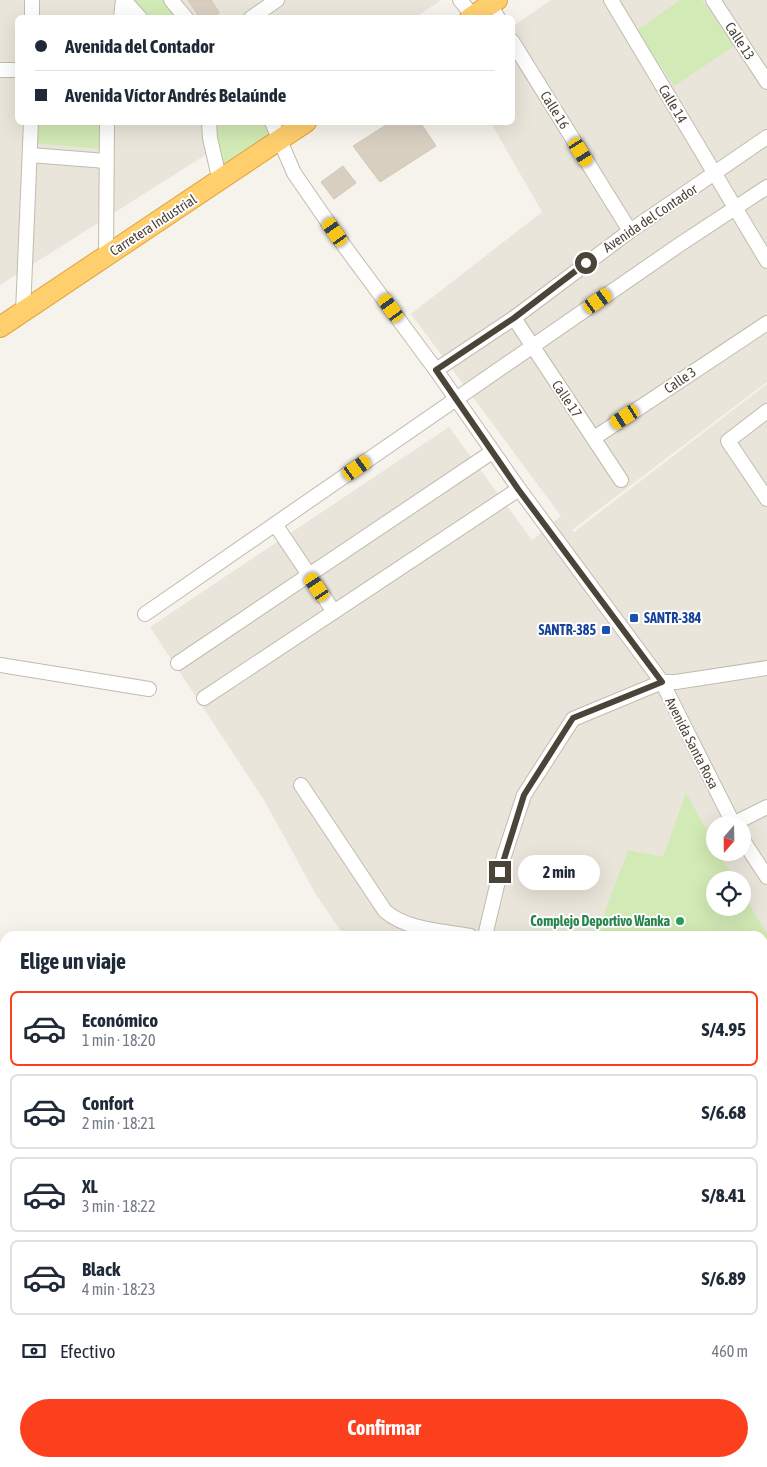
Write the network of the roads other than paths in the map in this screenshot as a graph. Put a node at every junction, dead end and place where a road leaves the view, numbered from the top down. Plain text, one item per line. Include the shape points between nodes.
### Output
1 (32, 0) edge
2 (124, 0) edge
3 (171, 0) edge
4 (277, 0) edge
5 (460, 0) edge
6 (611, 0) edge
7 (713, 0) edge
8 (495, 7) edge
9 (32, 15) edge
10 (122, 15) edge
11 (137, 15) edge
12 (184, 15) edge
13 (255, 15) edge
14 (471, 15) edge
15 (477, 15) edge
16 (515, 46) edge
17 (0, 70) edge
18 (15, 70) edge
19 (767, 82) edge
20 (31, 125) edge
21 (107, 125) edge
22 (209, 125) edge
23 (296, 125) edge
24 (276, 131) edge
25 (767, 137) edge
26 (30, 155) junction
27 (106, 161) junction
28 (715, 174) junction
29 (220, 182) junction
30 (767, 186) edge
31 (734, 208) junction
32 (630, 230) junction
33 (106, 256) junction
34 (767, 261) edge
35 (22, 312) junction
36 (514, 318) junction
37 (767, 323) edge
38 (0, 327) edge
39 (533, 347) junction
40 (436, 370) junction
41 (456, 400) junction
42 (767, 411) edge
43 (594, 438) junction
44 (492, 452) junction
45 (621, 480) dead end
46 (518, 489) junction
47 (767, 500) edge
48 (275, 524) junction
49 (309, 575) junction
50 (334, 612) junction
51 (144, 614) dead end
52 (178, 663) dead end
53 (0, 665) edge
54 (767, 668) edge
55 (662, 682) junction
56 (149, 689) dead end
57 (204, 698) dead end
58 (301, 785) dead end
59 (767, 807) edge
60 (729, 816) edge
61 (750, 816) edge
62 (751, 852) edge
63 (767, 876) edge
64 (443, 931) edge
65 (486, 931) edge

1 - 9 street
2 - 10 street
2 - 11 street
3 - 12 street
4 - 13 street
5 - 14 street
6 - 28 street, Calle 14
7 - 19 street, Calle 13
8 - 15 highway
16 - 32 street, Calle 16
17 - 18 street
20 - 26 street
21 - 27 street
22 - 29 street
23 - 24 highway, Carretera Industrial
24 - 29 highway, Carretera Industrial
24 - 40 street, Avenida Santa Rosa via 300,182
25 - 28 street, Avenida del Contador
26 - 27 street
26 - 35 street
27 - 33 street
28 - 31 street, Calle 14
28 - 32 street, Avenida del Contador
29 - 33 highway, Carretera Industrial
30 - 31 street
31 - 34 street, Calle 14
31 - 39 street
32 - 36 street, Avenida del Contador
33 - 35 highway, Carretera Industrial
35 - 38 highway, Carretera Industrial
36 - 39 street, Calle 17
36 - 40 street, Avenida del Contador
37 - 43 street, Calle 3
39 - 41 street
39 - 43 street, Calle 17
40 - 41 street, Avenida Santa Rosa
41 - 44 street, Avenida Santa Rosa
41 - 48 street
42 - 47 street via 728,441
43 - 45 street, Calle 17
44 - 46 street, Avenida Santa Rosa
44 - 49 street
46 - 50 street
46 - 55 street, Avenida Santa Rosa
48 - 49 street
48 - 51 street
49 - 50 street
49 - 52 street
50 - 57 street
53 - 56 street
54 - 55 street
55 - 60 street, Avenida Santa Rosa
55 - 65 street via 573,718 524,795 504,856
58 - 64 street via 385,911 410,925
59 - 61 street
62 - 63 street

